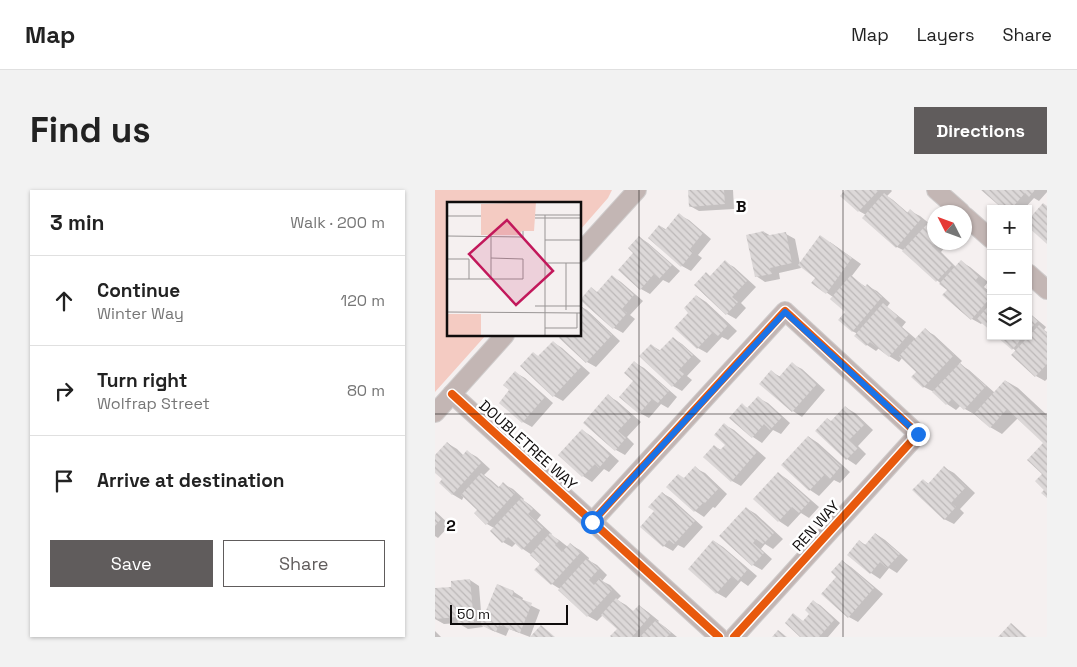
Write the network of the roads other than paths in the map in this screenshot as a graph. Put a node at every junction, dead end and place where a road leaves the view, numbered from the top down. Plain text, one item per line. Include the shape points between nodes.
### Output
1 (637, 190) edge
2 (942, 192) edge
3 (954, 205) edge
4 (972, 222) edge
5 (987, 235) edge
6 (581, 251) edge
7 (1032, 277) edge
8 (1047, 290) edge
9 (504, 336) edge
10 (452, 394) junction
11 (435, 413) edge
12 (592, 522) junction
13 (719, 637) edge
14 (733, 637) edge

1 - 6 street
2 - 3 street
4 - 5 street
7 - 8 street
9 - 10 street
10 - 11 street
10 - 12 street, DOUBLETREE WAY
12 - 13 street, DOUBLETREE WAY
12 - 14 street, REN WAY via 785,312 918,434

